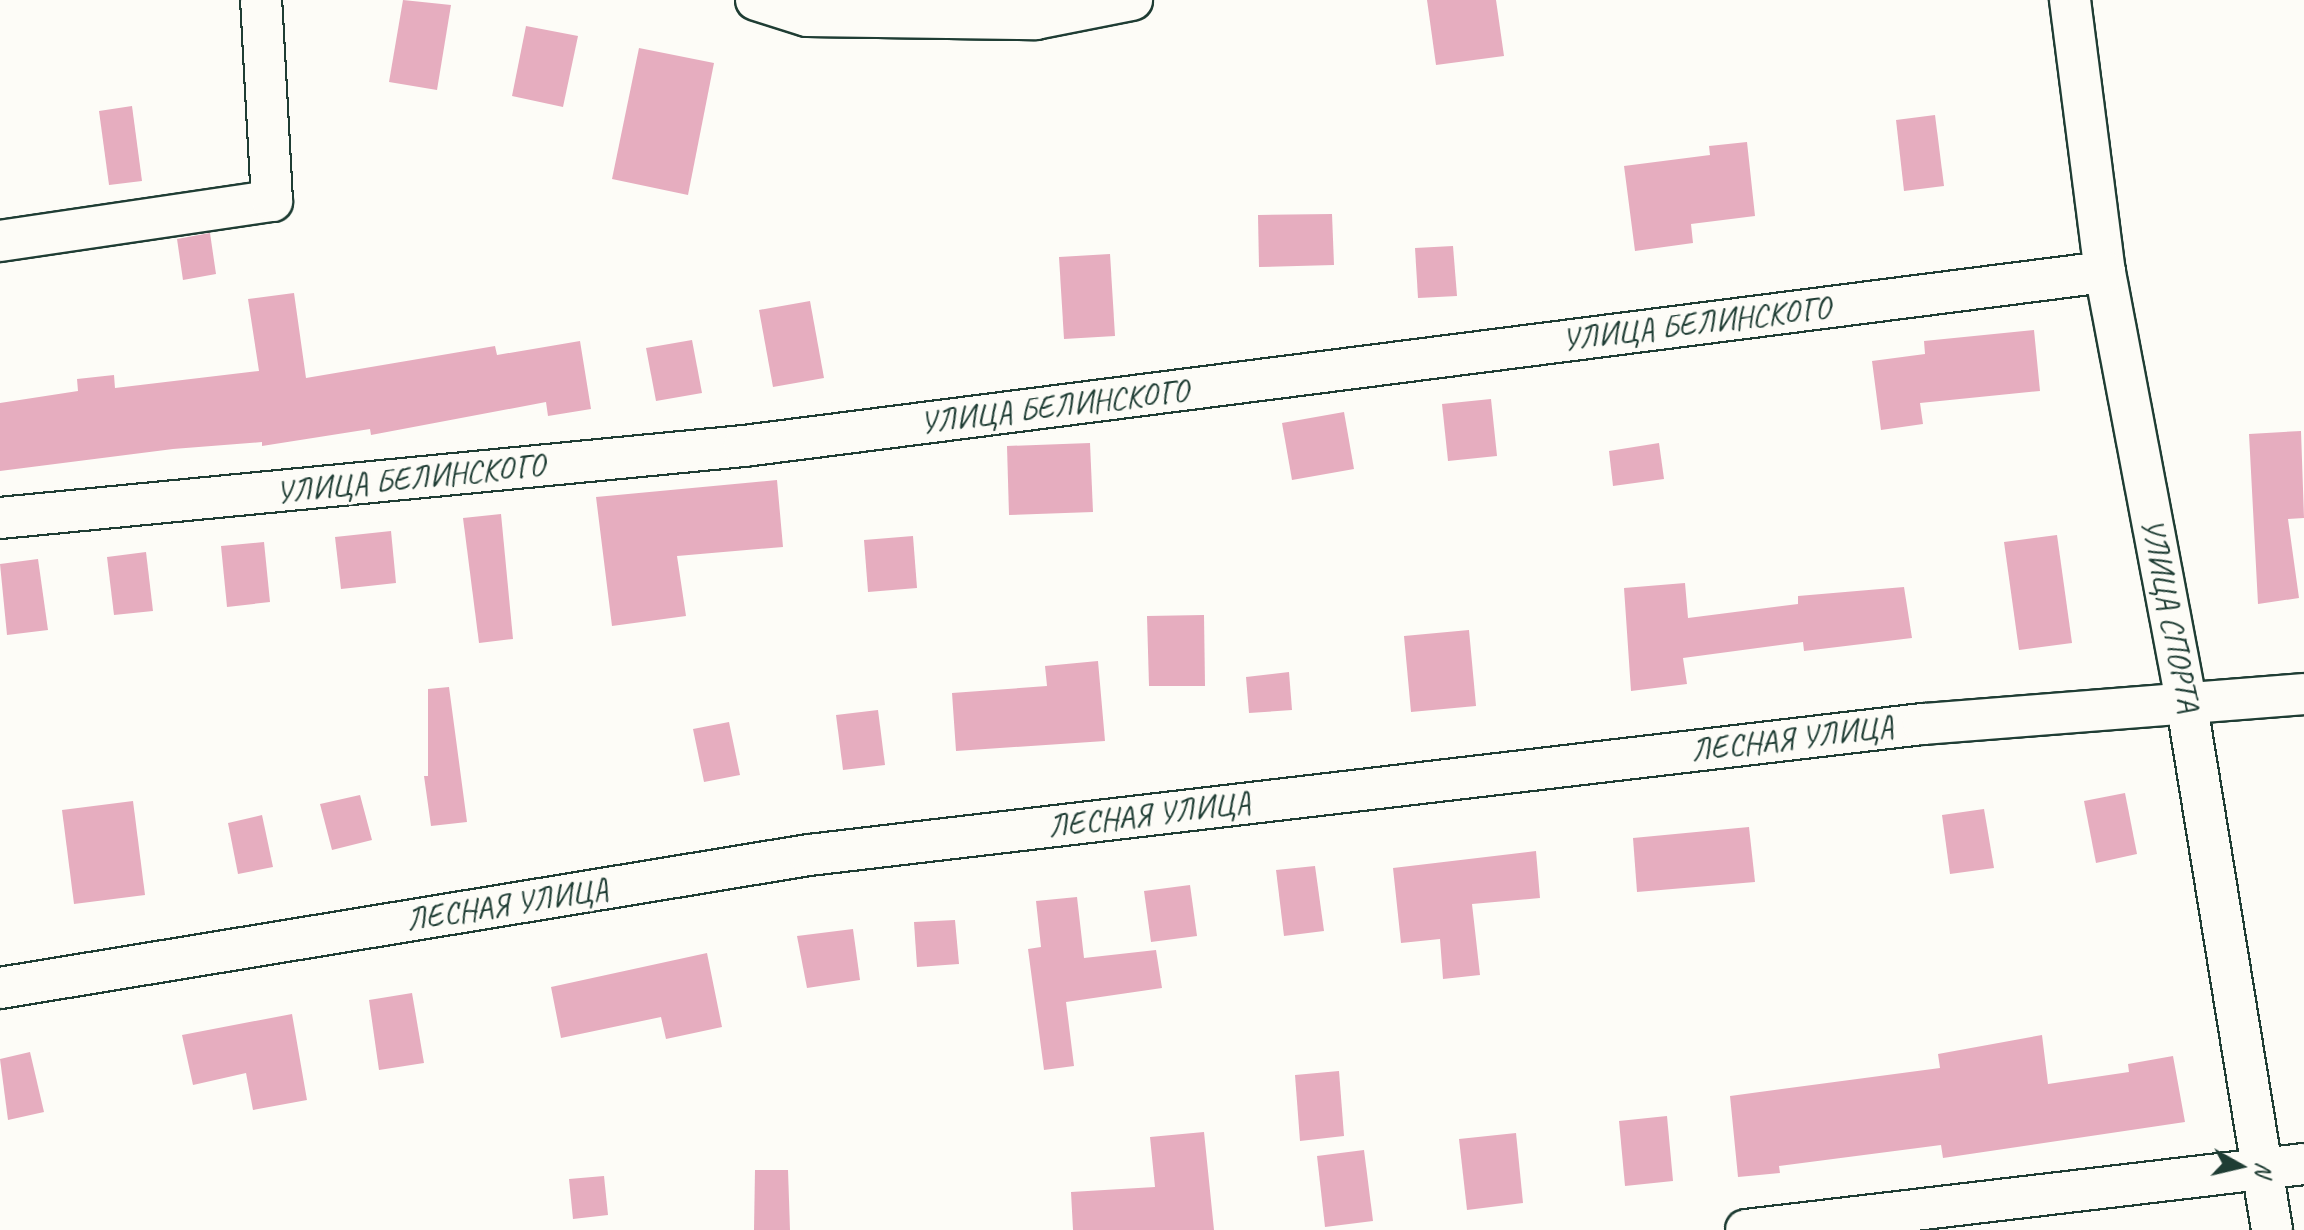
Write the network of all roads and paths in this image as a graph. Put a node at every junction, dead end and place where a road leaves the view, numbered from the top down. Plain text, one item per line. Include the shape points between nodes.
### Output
1 (261, 0) edge
2 (756, 0) edge
3 (1132, 0) edge
4 (2070, 0) edge
5 (0, 241) edge
6 (2105, 272) junction
7 (0, 518) edge
8 (2304, 694) edge
9 (2186, 700) junction
10 (0, 988) edge
11 (2304, 1164) edge
12 (2261, 1166) junction
13 (1746, 1230) edge
14 (2272, 1230) edge

1 - 5 street via 272,201
2 - 3 street via 807,16 1036,19
4 - 6 street, УЛИЦА СПОРТА
6 - 7 street, УЛИЦА БЕЛИНСКОГО via 744,446
6 - 9 street, УЛИЦА СПОРТА
8 - 9 street, ЛЕСНАЯ УЛИЦА
9 - 10 street, ЛЕСНАЯ УЛИЦА via 1923,724 809,855
9 - 12 street, УЛИЦА СПОРТА
11 - 12 street
12 - 13 street
12 - 14 street, УЛИЦА СПОРТА

